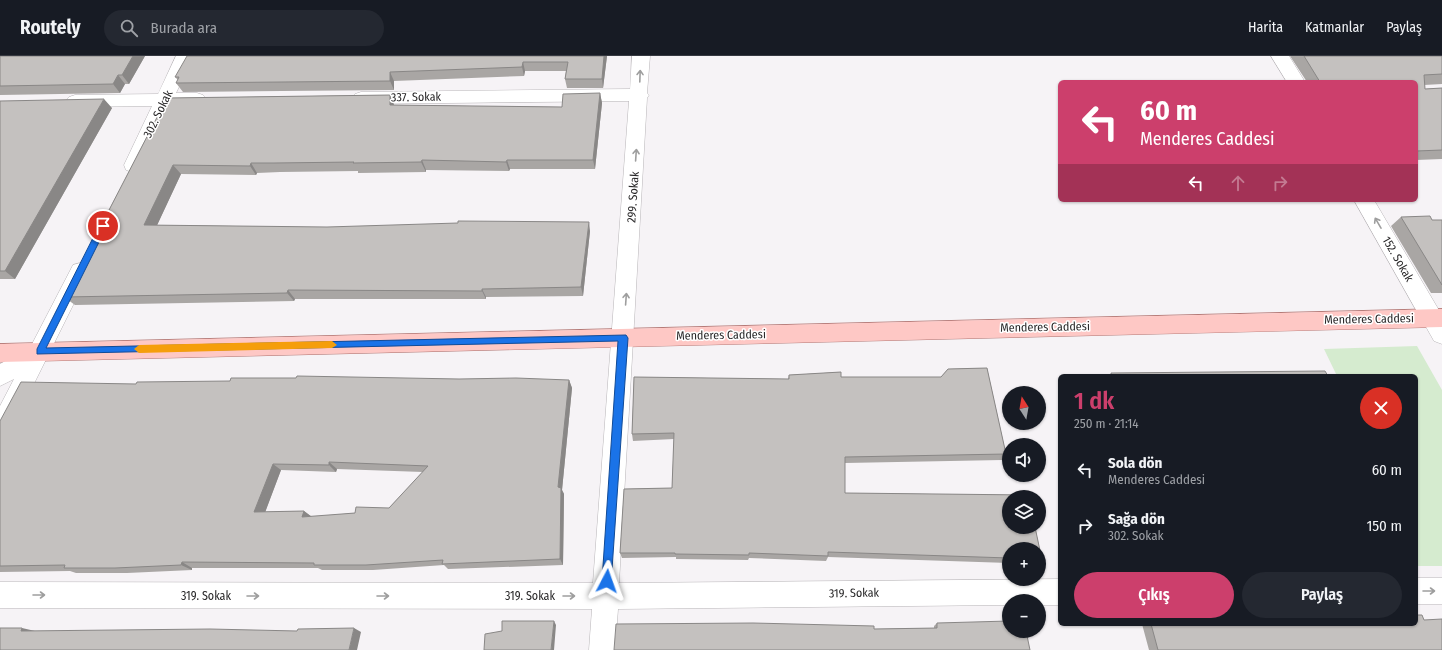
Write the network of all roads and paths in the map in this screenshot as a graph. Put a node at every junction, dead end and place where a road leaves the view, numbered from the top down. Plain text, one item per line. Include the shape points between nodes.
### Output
1 (185, 56) edge
2 (641, 56) edge
3 (1280, 56) edge
4 (1295, 80) edge
5 (640, 95) junction
6 (347, 98) edge
7 (213, 99) edge
8 (166, 100) junction
9 (62, 101) edge
10 (124, 184) edge
11 (1365, 202) edge
12 (89, 254) edge
13 (1439, 324) edge
14 (623, 338) junction
15 (40, 352) junction
16 (0, 353) edge
17 (0, 376) edge
18 (0, 429) edge
19 (1418, 591) edge
20 (1442, 591) edge
21 (1058, 592) edge
22 (0, 596) edge
23 (606, 596) junction
24 (602, 650) edge

1 - 8 street, 302. Sokak
5 -> 2 street, 299. Sokak
3 - 4 street
5 - 6 street, 337. Sokak
14 -> 5 street, 299. Sokak
7 - 8 street
8 - 9 street
8 - 10 street, 302. Sokak
13 -> 11 street, 152. Sokak
12 - 15 street
13 - 14 main road, Menderes Caddesi
14 - 15 main road, Menderes Caddesi
14 - 23 street, 299. Sokak
15 - 16 main road, Menderes Caddesi
15 - 17 street
15 - 18 street
19 -> 20 street
21 - 23 street, 319. Sokak
22 -> 23 street, 319. Sokak
23 - 24 street, 299. Sokak

